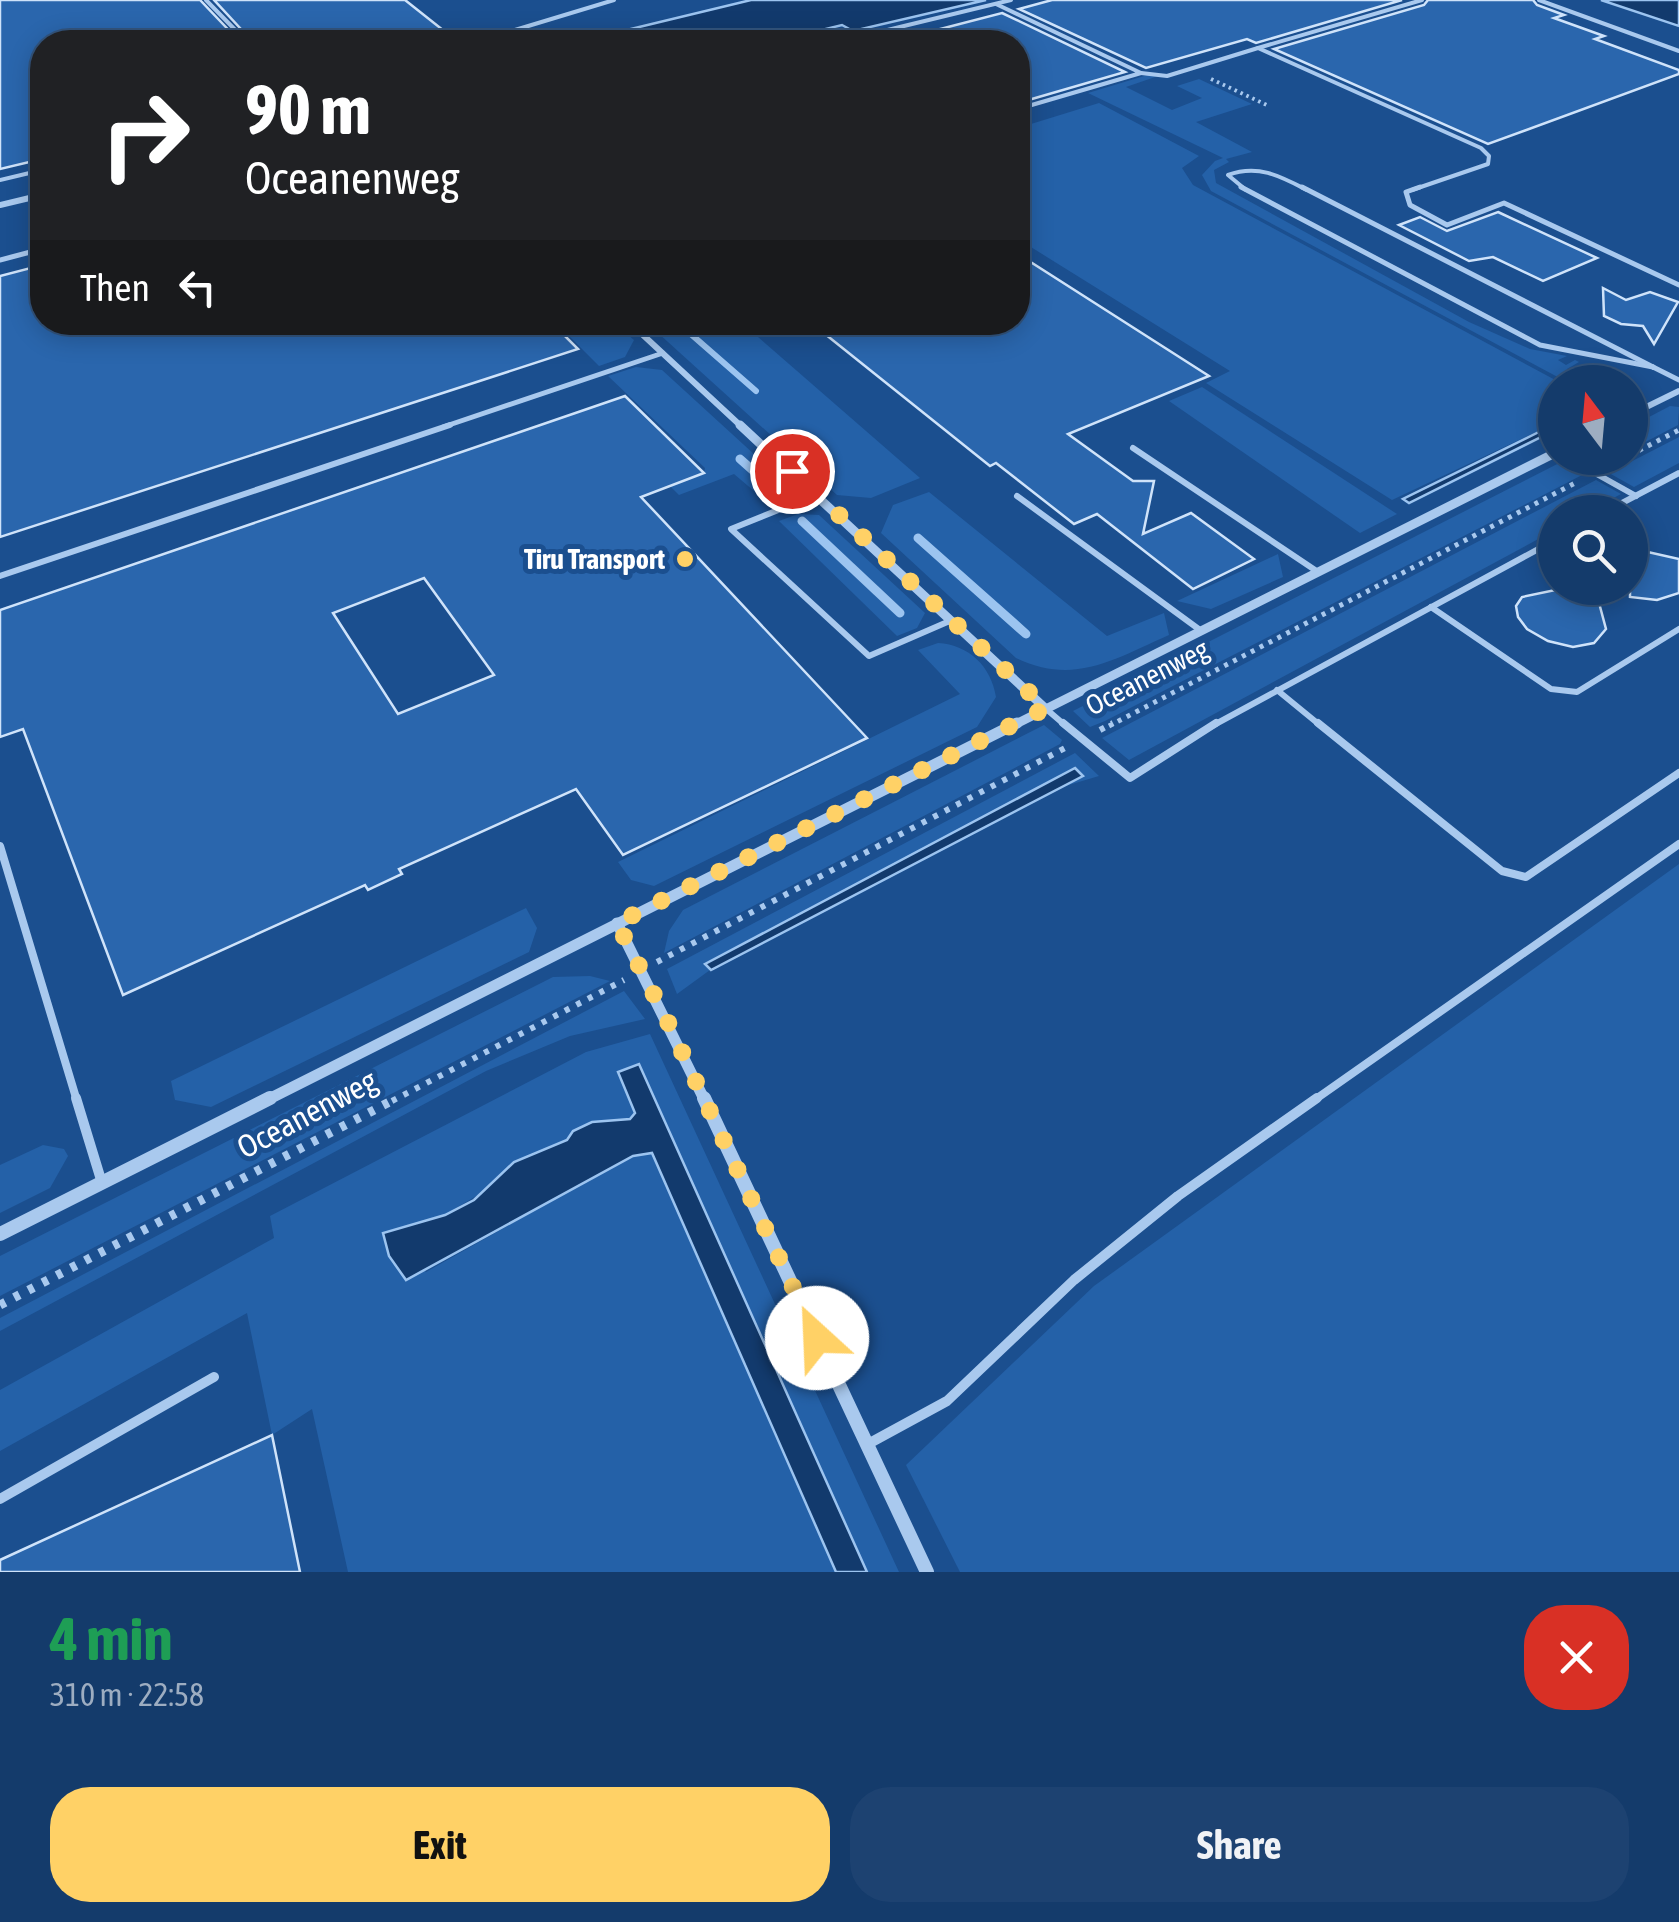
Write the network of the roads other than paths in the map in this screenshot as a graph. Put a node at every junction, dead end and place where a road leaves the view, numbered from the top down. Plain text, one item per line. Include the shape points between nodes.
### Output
1 (206, 0) edge
2 (614, 0) edge
3 (1011, 0) edge
4 (1422, 0) edge
5 (1539, 0) edge
6 (996, 4) junction
7 (235, 30) edge
8 (515, 30) edge
9 (888, 30) edge
10 (1258, 48) junction
11 (1679, 50) edge
12 (1142, 73) junction
13 (1030, 106) edge
14 (30, 173) edge
15 (0, 180) edge
16 (30, 198) edge
17 (0, 205) edge
18 (30, 252) edge
19 (0, 260) edge
20 (1679, 286) edge
21 (643, 335) edge
22 (663, 353) junction
23 (1654, 368) junction
24 (1679, 380) edge
25 (1679, 391) edge
26 (1668, 396) junction
27 (1679, 400) edge
28 (1648, 406) edge
29 (1133, 448) dead end
30 (1538, 462) edge
31 (1679, 473) edge
32 (1596, 475) edge
33 (818, 494) junction
34 (1634, 495) edge
35 (1638, 495) edge
36 (1017, 496) dead end
37 (1538, 549) edge
38 (1318, 572) junction
39 (0, 576) edge
40 (1431, 607) junction
41 (952, 620) junction
42 (1679, 629) edge
43 (1200, 630) junction
44 (1277, 690) junction
45 (1046, 708) junction
46 (1679, 772) edge
47 (1679, 844) edge
48 (0, 846) edge
49 (617, 923) junction
50 (102, 1183) junction
51 (0, 1234) edge
52 (214, 1378) dead end
53 (868, 1444) junction
54 (0, 1499) edge
55 (927, 1572) edge

1 - 7 lane
2 - 8 lane
3 - 6 lane
4 - 10 lane
5 - 11 lane
6 - 9 lane
6 - 12 lane
10 - 12 lane via 1167,76
10 - 20 lane via 1489,156 1488,164 1406,192 1410,205 1447,224 1504,202
12 - 13 lane
14 - 15 lane
16 - 17 street
18 - 19 lane
21 - 22 street
22 - 33 street
22 - 39 lane
23 - 23 lane via 1272,172 1228,175 1540,344
23 - 24 lane
25 - 26 street
26 - 27 street
26 - 28 street
29 - 38 lane
30 - 38 street, Oceanenweg
31 - 35 lane
32 - 34 lane
33 - 41 street
33 - 41 lane via 731,529 869,656
36 - 43 lane
37 - 40 lane
38 - 43 street, Oceanenweg
40 - 42 lane via 1551,688 1577,692
40 - 44 lane
41 - 45 street
43 - 45 street, Oceanenweg
44 - 45 lane via 1130,778
44 - 46 lane via 1480,854 1526,877
45 - 49 street, Oceanenweg
47 - 53 lane via 1178,1196 1074,1280 947,1401
48 - 50 lane
49 - 50 street, Oceanenweg
49 - 53 street
50 - 51 street, Oceanenweg
52 - 54 lane
53 - 55 street

